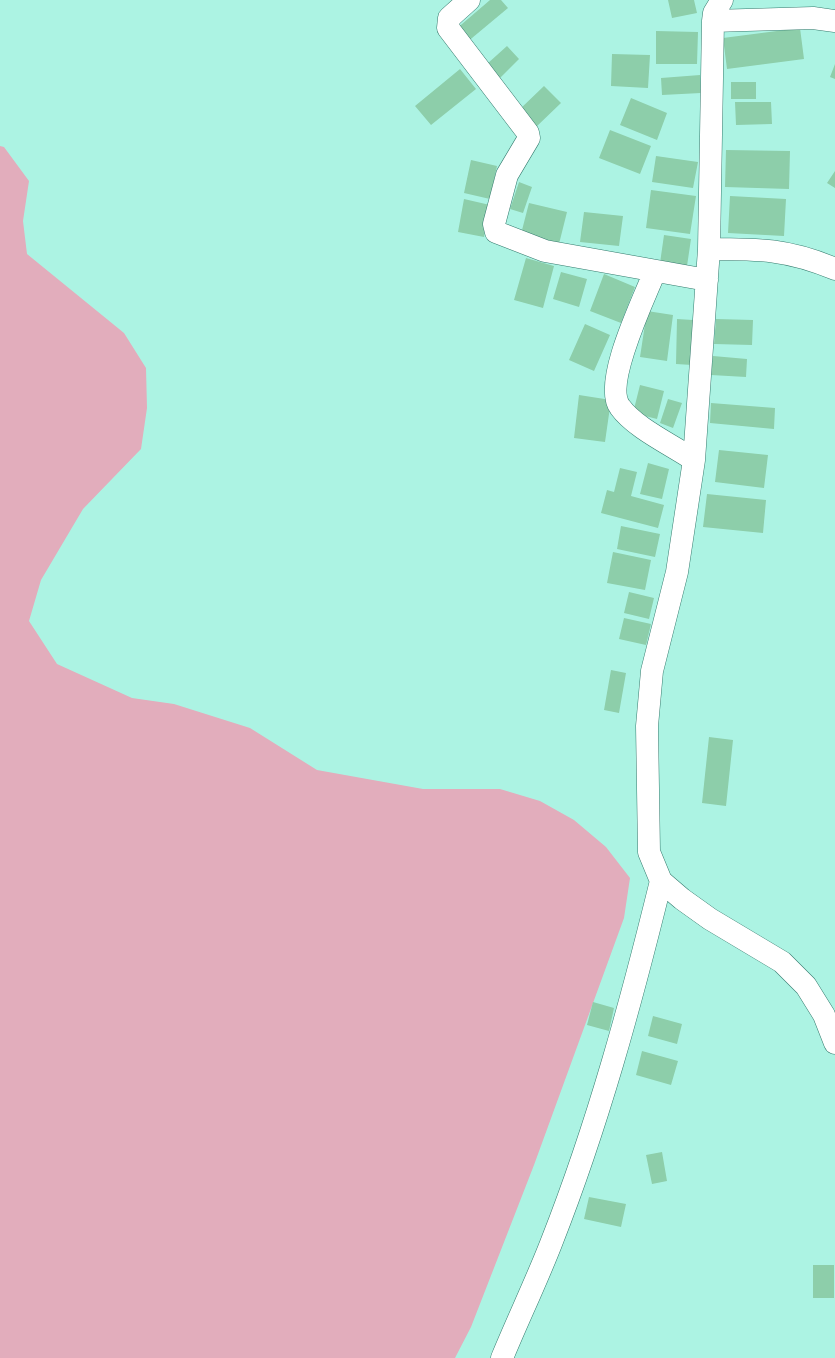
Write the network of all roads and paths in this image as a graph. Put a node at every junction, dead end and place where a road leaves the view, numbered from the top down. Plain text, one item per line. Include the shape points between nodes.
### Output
1 (469, 0) edge
2 (722, 0) edge
3 (713, 21) junction
4 (835, 22) edge
5 (709, 249) junction
6 (835, 269) edge
7 (656, 271) junction
8 (707, 280) junction
9 (694, 460) junction
10 (661, 881) junction
11 (835, 1042) edge
12 (502, 1358) edge

1 - 7 street via 449,18 448,28 528,133 529,138 507,175 494,224 496,232 545,251
2 - 3 street
3 - 4 street via 813,18
3 - 5 street
5 - 6 street via 758,249 794,254
5 - 8 street
7 - 8 street
7 - 9 street via 619,362 615,391 618,406 634,422
8 - 9 street
9 - 10 street via 677,572 652,671 648,726 649,852
10 - 11 street via 710,919 782,962 806,986 824,1015
10 - 12 street via 628,1014 583,1155 552,1241

